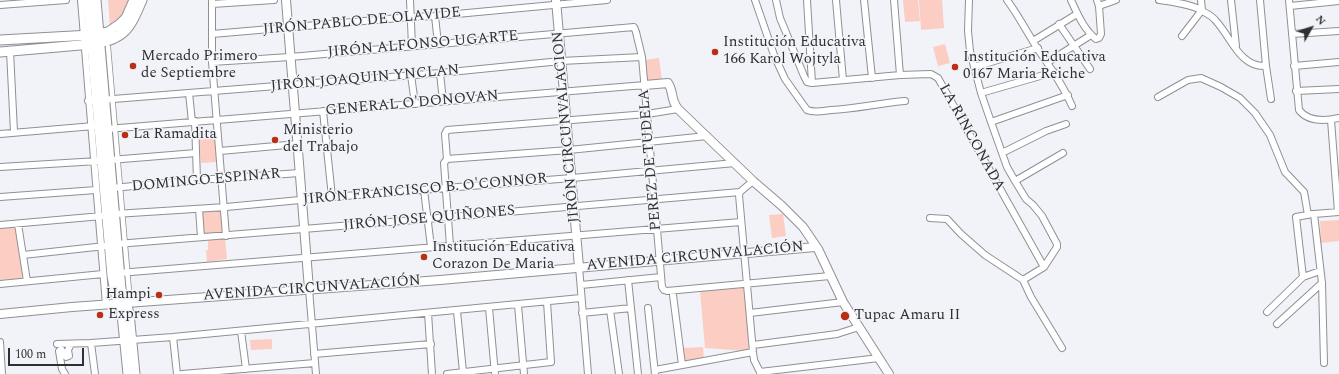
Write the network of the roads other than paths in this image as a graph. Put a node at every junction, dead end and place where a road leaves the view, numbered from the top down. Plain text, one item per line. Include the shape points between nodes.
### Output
1 (66, 0) edge
2 (81, 0) edge
3 (88, 0) edge
4 (96, 0) edge
5 (134, 0) edge
6 (142, 0) edge
7 (274, 0) edge
8 (286, 0) edge
9 (410, 0) edge
10 (607, 0) edge
11 (755, 0) edge
12 (776, 0) edge
13 (807, 0) edge
14 (836, 0) edge
15 (864, 0) edge
16 (894, 0) edge
17 (969, 0) edge
18 (1007, 0) edge
19 (1071, 0) edge
20 (1116, 0) edge
21 (1159, 0) edge
22 (1201, 0) edge
23 (1231, 0) edge
24 (1260, 0) edge
25 (1339, 1) edge
26 (212, 2) edge
27 (556, 2) edge
28 (1098, 3) edge
29 (1289, 3) edge
30 (0, 5) edge
31 (1202, 10) junction
32 (1078, 14) junction
33 (435, 16) junction
34 (411, 17) junction
35 (1059, 24) junction
36 (287, 28) junction
37 (634, 28) joint
38 (1339, 31) edge
39 (212, 34) junction
40 (559, 34) junction
41 (1292, 34) junction
42 (1091, 35) junction
43 (1182, 36) dead end
44 (0, 40) edge
45 (94, 41) junction
46 (1033, 41) junction
47 (438, 44) junction
48 (412, 46) junction
49 (1073, 46) junction
50 (1236, 47) junction
51 (1038, 48) junction
52 (10, 51) junction
53 (0, 52) edge
54 (642, 56) junction
55 (290, 57) junction
56 (212, 62) junction
57 (561, 62) junction
58 (1048, 62) junction
59 (1339, 62) edge
60 (1266, 66) junction
61 (1294, 66) junction
62 (974, 68) junction
63 (1090, 70) dead end
64 (1054, 72) junction
65 (440, 73) junction
66 (411, 75) junction
67 (900, 75) junction
68 (872, 78) junction
69 (843, 80) junction
70 (812, 83) junction
71 (292, 85) junction
72 (645, 85) junction
73 (1339, 89) edge
74 (214, 91) junction
75 (564, 91) junction
76 (1296, 91) junction
77 (189, 93) junction
78 (981, 93) junction
79 (1068, 95) junction
80 (1158, 97) dead end
81 (1271, 99) dead end
82 (101, 100) junction
83 (442, 101) junction
84 (905, 101) dead end
85 (415, 104) junction
86 (1072, 106) dead end
87 (678, 109) junction
88 (324, 112) junction
89 (295, 114) junction
90 (647, 114) junction
91 (1339, 118) edge
92 (217, 120) junction
93 (567, 120) junction
94 (1331, 120) junction
95 (193, 122) junction
96 (991, 122) junction
97 (1066, 124) dead end
98 (103, 127) junction
99 (14, 132) junction
100 (0, 134) edge
101 (707, 136) junction
102 (649, 142) junction
103 (298, 144) junction
104 (569, 150) junction
105 (220, 151) junction
106 (1002, 152) junction
107 (196, 153) junction
108 (1063, 153) dead end
109 (447, 159) junction
110 (106, 160) junction
111 (735, 163) junction
112 (0, 167) edge
113 (651, 171) junction
114 (300, 173) junction
115 (572, 178) junction
116 (222, 179) junction
117 (197, 180) junction
118 (753, 181) junction
119 (1015, 181) junction
120 (116, 188) junction
121 (446, 188) junction
122 (96, 190) junction
123 (424, 190) junction
124 (740, 192) junction
125 (0, 197) edge
126 (332, 197) junction
127 (302, 200) junction
128 (654, 200) junction
129 (574, 206) junction
130 (224, 207) junction
131 (199, 209) junction
132 (1338, 212) edge
133 (1311, 214) junction
134 (110, 215) junction
135 (448, 217) junction
136 (930, 218) dead end
137 (427, 219) junction
138 (741, 222) junction
139 (18, 224) junction
140 (0, 225) edge
141 (657, 228) junction
142 (305, 229) junction
143 (577, 235) junction
144 (226, 236) junction
145 (201, 238) junction
146 (113, 245) junction
147 (450, 246) junction
148 (815, 247) junction
149 (431, 248) junction
150 (745, 253) junction
151 (23, 255) junction
152 (307, 258) junction
153 (660, 261) junction
154 (579, 267) junction
155 (1044, 267) junction
156 (1320, 271) junction
157 (123, 272) junction
158 (103, 274) junction
159 (830, 276) junction
160 (661, 277) junction
161 (1303, 277) junction
162 (628, 280) junction
163 (1024, 280) junction
164 (27, 281) junction
165 (1322, 283) junction
166 (0, 284) edge
167 (747, 284) junction
168 (581, 285) junction
169 (309, 289) junction
170 (673, 296) dead end
171 (581, 298) junction
172 (547, 302) junction
173 (843, 302) junction
174 (125, 303) junction
175 (106, 305) junction
176 (518, 305) junction
177 (489, 308) junction
178 (631, 308) junction
179 (648, 308) dead end
180 (610, 310) junction
181 (457, 311) junction
182 (1267, 312) dead end
183 (428, 313) junction
184 (582, 313) junction
185 (750, 313) junction
186 (0, 314) edge
187 (312, 324) junction
188 (1277, 324) dead end
189 (859, 327) junction
190 (241, 331) junction
191 (173, 337) junction
192 (129, 340) junction
193 (0, 342) edge
194 (91, 343) junction
195 (57, 344) dead end
196 (71, 344) junction
197 (431, 344) junction
198 (753, 345) junction
199 (1062, 348) dead end
200 (753, 352) junction
201 (314, 354) junction
202 (879, 358) junction
203 (315, 363) junction
204 (1324, 363) dead end
205 (682, 365) junction
206 (278, 366) junction
207 (524, 366) junction
208 (246, 369) junction
209 (464, 372) junction
210 (494, 372) edge
211 (655, 372) edge
212 (760, 373) edge
213 (2, 374) edge
214 (65, 374) edge
215 (95, 374) edge
216 (128, 374) edge
217 (135, 374) edge
218 (177, 374) edge
219 (182, 374) edge
220 (279, 374) edge
221 (316, 374) edge
222 (432, 374) edge
223 (447, 374) edge
224 (524, 374) edge
225 (588, 374) edge
226 (619, 374) edge
227 (638, 374) edge
228 (889, 374) edge

1 - 30 street
2 - 45 street
3 - 45 main road
4 - 45 main road
5 - 45 main road via 126,18
6 - 45 main road via 124,33 115,38
7 - 26 street
8 - 36 street
9 - 34 street
10 - 27 street, JIRÓN PABLO DE OLAVIDE
11 - 84 street via 785,79 807,110 856,109
12 - 70 street via 780,18 804,76 807,82
13 - 70 street
14 - 69 street
15 - 68 street
16 - 67 street
17 - 62 street via 968,31
18 - 46 street
19 - 32 street
20 - 28 street
21 - 31 street
22 - 31 street
23 - 50 street
24 - 60 street
25 - 29 street
26 - 39 street
27 - 33 street, JIRÓN PABLO DE OLAVIDE
27 - 40 street, JIRÓN CIRCUNVALACION
28 - 42 street via 1101,34 1096,39
29 - 41 street
31 - 43 street
31 - 50 street via 1216,20
32 - 35 street
32 - 42 street
33 - 34 street, JIRÓN PABLO DE OLAVIDE
33 - 47 street
34 - 36 street, JIRÓN PABLO DE OLAVIDE
34 - 48 street
35 - 46 street
35 - 49 street
36 - 39 street, JIRÓN PABLO DE OLAVIDE
36 - 55 street
37 - 40 street, JIRÓN ALFONSO UGARTE
37 - 54 street, PEREZ DE TUDELA
38 - 41 street
39 - 56 street
40 - 47 street, JIRÓN ALFONSO UGARTE
40 - 57 street, JIRÓN CIRCUNVALACION
41 - 61 street
42 - 49 street
44 - 45 main road
45 - 52 main road
45 - 82 main road
45 - 82 street
46 - 51 street
47 - 48 street, JIRÓN ALFONSO UGARTE
48 - 55 street, JIRÓN ALFONSO UGARTE
49 - 58 street
49 - 63 street
50 - 60 street via 1244,60 1259,67
51 - 58 street
51 - 62 street
52 - 53 main road
52 - 99 street
54 - 57 street, JIRÓN JOAQUIN YNCLAN
54 - 72 street, PEREZ DE TUDELA
55 - 56 street, JIRÓN ALFONSO UGARTE
55 - 71 street
56 - 74 street
57 - 65 street, JIRÓN JOAQUIN YNCLAN
57 - 75 street, JIRÓN CIRCUNVALACION
58 - 64 street
59 - 61 street
60 - 81 street
61 - 76 street
62 - 78 street
64 - 78 street
64 - 79 street
65 - 66 street, JIRÓN JOAQUIN YNCLAN
65 - 83 street
66 - 71 street, JIRÓN JOAQUIN YNCLAN
66 - 85 street
67 - 68 street, LA RINCONADA
67 - 155 street, LA RINCONADA via 931,74 938,78
68 - 69 street, LA RINCONADA
69 - 70 street, LA RINCONADA
71 - 74 street, JIRÓN JOAQUIN YNCLAN
71 - 89 street
72 - 75 street, GENERAL O'DONOVAN
72 - 87 street via 668,82 674,104
72 - 90 street, PEREZ DE TUDELA
73 - 76 street
74 - 77 street, JIRÓN JOAQUIN YNCLAN
74 - 92 street
75 - 83 street, GENERAL O'DONOVAN
75 - 93 street, JIRÓN CIRCUNVALACION
76 - 94 street via 1302,115
77 - 82 street, JIRÓN JOAQUIN YNCLAN
77 - 95 street
78 - 96 street
79 - 86 street
79 - 96 street
80 - 133 street via 1188,80 1201,78 1240,98 1255,113 1270,135 1285,172 1304,192
82 - 98 main road
82 - 98 street
83 - 85 street, GENERAL O'DONOVAN
85 - 88 street, GENERAL O'DONOVAN
87 - 90 street
87 - 101 street
88 - 89 street, GENERAL O'DONOVAN
88 - 126 street
89 - 92 street, GENERAL O'DONOVAN
89 - 103 street
90 - 93 street
90 - 102 street, PEREZ DE TUDELA
91 - 94 street
92 - 95 street, GENERAL O'DONOVAN
92 - 105 street
93 - 104 street, JIRÓN CIRCUNVALACION
93 - 109 street via 447,130
94 - 132 street
95 - 98 street, GENERAL O'DONOVAN
95 - 107 street
96 - 106 street
97 - 106 street
98 - 99 street, GENERAL O'DONOVAN
98 - 110 main road
98 - 110 street
99 - 100 street, GENERAL O'DONOVAN
101 - 102 street
101 - 111 street
102 - 104 street
102 - 113 street, PEREZ DE TUDELA
103 - 105 street
103 - 114 street
104 - 109 street
104 - 115 street, JIRÓN CIRCUNVALACION
105 - 116 street
106 - 119 street
107 - 110 street
107 - 117 street
108 - 119 street
109 - 121 street via 444,163
110 - 112 street
110 - 120 main road
110 - 122 street
110 - 134 main road
111 - 113 street, JIRÓN FRANCISCO B. O'CONNOR
111 - 118 street
113 - 115 street, JIRÓN FRANCISCO B. O'CONNOR
113 - 128 street, PEREZ DE TUDELA
114 - 116 street, DOMINGO ESPINAR
114 - 127 street
115 - 121 street, JIRÓN FRANCISCO B. O'CONNOR
115 - 129 street, JIRÓN CIRCUNVALACION
116 - 117 street, DOMINGO ESPINAR
116 - 130 street
117 - 120 street, DOMINGO ESPINAR
118 - 124 street
118 - 148 street via 802,227
119 - 155 street via 1026,199 1042,216 1057,244
120 - 134 main road
121 - 123 street, JIRÓN FRANCISCO B. O'CONNOR
121 - 135 street
122 - 125 street
122 - 134 street
123 - 126 street, JIRÓN FRANCISCO B. O'CONNOR
123 - 137 street
124 - 128 street, JIRÓN JOSE QUIÑONES
124 - 138 street
126 - 127 street, JIRÓN FRANCISCO B. O'CONNOR
127 - 130 street, JIRÓN FRANCISCO B. O'CONNOR
127 - 142 street
128 - 129 street, JIRÓN JOSE QUIÑONES
128 - 141 street, PEREZ DE TUDELA
129 - 135 street, JIRÓN JOSE QUIÑONES
129 - 143 street, JIRÓN CIRCUNVALACION
130 - 131 street, JIRÓN FRANCISCO B. O'CONNOR
130 - 144 street
131 - 134 street, JIRÓN FRANCISCO B. O'CONNOR
131 - 145 street
132 - 133 street
133 - 156 street
133 - 161 street via 1296,216
134 - 139 street, JIRÓN FRANCISCO B. O'CONNOR
134 - 146 main road
134 - 146 street
135 - 137 street, JIRÓN JOSE QUIÑONES
135 - 147 street
136 - 163 street via 947,218 985,254
137 - 142 street, JIRÓN JOSE QUIÑONES
137 - 149 street
138 - 141 street
138 - 150 street
139 - 140 street, JIRÓN FRANCISCO B. O'CONNOR
139 - 151 street
141 - 143 street
141 - 153 street, PEREZ DE TUDELA
142 - 144 street, JIRÓN JOSE QUIÑONES
142 - 152 street
143 - 147 street
143 - 154 street, JIRÓN CIRCUNVALACION
144 - 145 street, JIRÓN JOSE QUIÑONES
145 - 146 street, JIRÓN JOSE QUIÑONES
146 - 151 street, JIRÓN JOSE QUIÑONES
146 - 157 main road
146 - 158 street
146 - 174 main road via 114,292
147 - 149 street
148 - 150 street, AVENIDA CIRCUNVALACIÓN
148 - 159 street
149 - 152 street
150 - 153 street, AVENIDA CIRCUNVALACIÓN
150 - 167 street
151 - 164 street
152 - 157 street
152 - 169 street
153 - 154 street, AVENIDA CIRCUNVALACIÓN
153 - 160 street, PEREZ DE TUDELA
154 - 168 street, JIRÓN CIRCUNVALACION
154 - 169 street, AVENIDA CIRCUNVALACIÓN
155 - 163 street
156 - 161 street
156 - 165 street
157 - 174 main road via 121,290
158 - 164 street
158 - 175 street
159 - 167 street
159 - 173 street
160 - 162 street
160 - 167 street, PEREZ DE TUDELA via 662,287 667,291
161 - 182 street
162 - 168 street
162 - 178 street
163 - 199 street via 1031,297
164 - 166 street
165 - 188 street
165 - 204 street
167 - 185 street
168 - 171 street, JIRÓN CIRCUNVALACION
169 - 174 street, AVENIDA CIRCUNVALACIÓN
169 - 187 street
170 - 205 street
171 - 172 street
171 - 184 street, JIRÓN CIRCUNVALACION
172 - 176 street
172 - 207 street via 550,362
173 - 185 street
173 - 189 street
174 - 175 street, AVENIDA CIRCUNVALACIÓN
174 - 192 main road via 122,314
175 - 186 street, AVENIDA CIRCUNVALACIÓN
176 - 177 street
176 - 207 street
177 - 181 street
177 - 210 street
178 - 180 street
178 - 227 street
179 - 211 street
180 - 184 street
180 - 226 street
181 - 183 street
181 - 209 street
183 - 187 street
183 - 197 street
184 - 225 street, JIRÓN CIRCUNVALACION
185 - 198 street
187 - 190 street
187 - 201 street
189 - 198 street via 837,334
189 - 202 street
190 - 191 street
190 - 208 street
191 - 192 street
191 - 218 street
192 - 194 street
192 - 216 main road
192 - 217 main road
193 - 213 street
194 - 196 street
194 - 215 street
195 - 196 street
196 - 214 street via 69,356 59,350
197 - 201 street
197 - 222 street
198 - 200 street
200 - 205 street
200 - 212 street
201 - 203 street
202 - 212 street
202 - 228 street
203 - 206 street
203 - 221 street
205 - 211 street
206 - 208 street
206 - 220 street
207 - 210 street
207 - 224 street
208 - 219 street
209 - 210 street
209 - 223 street

